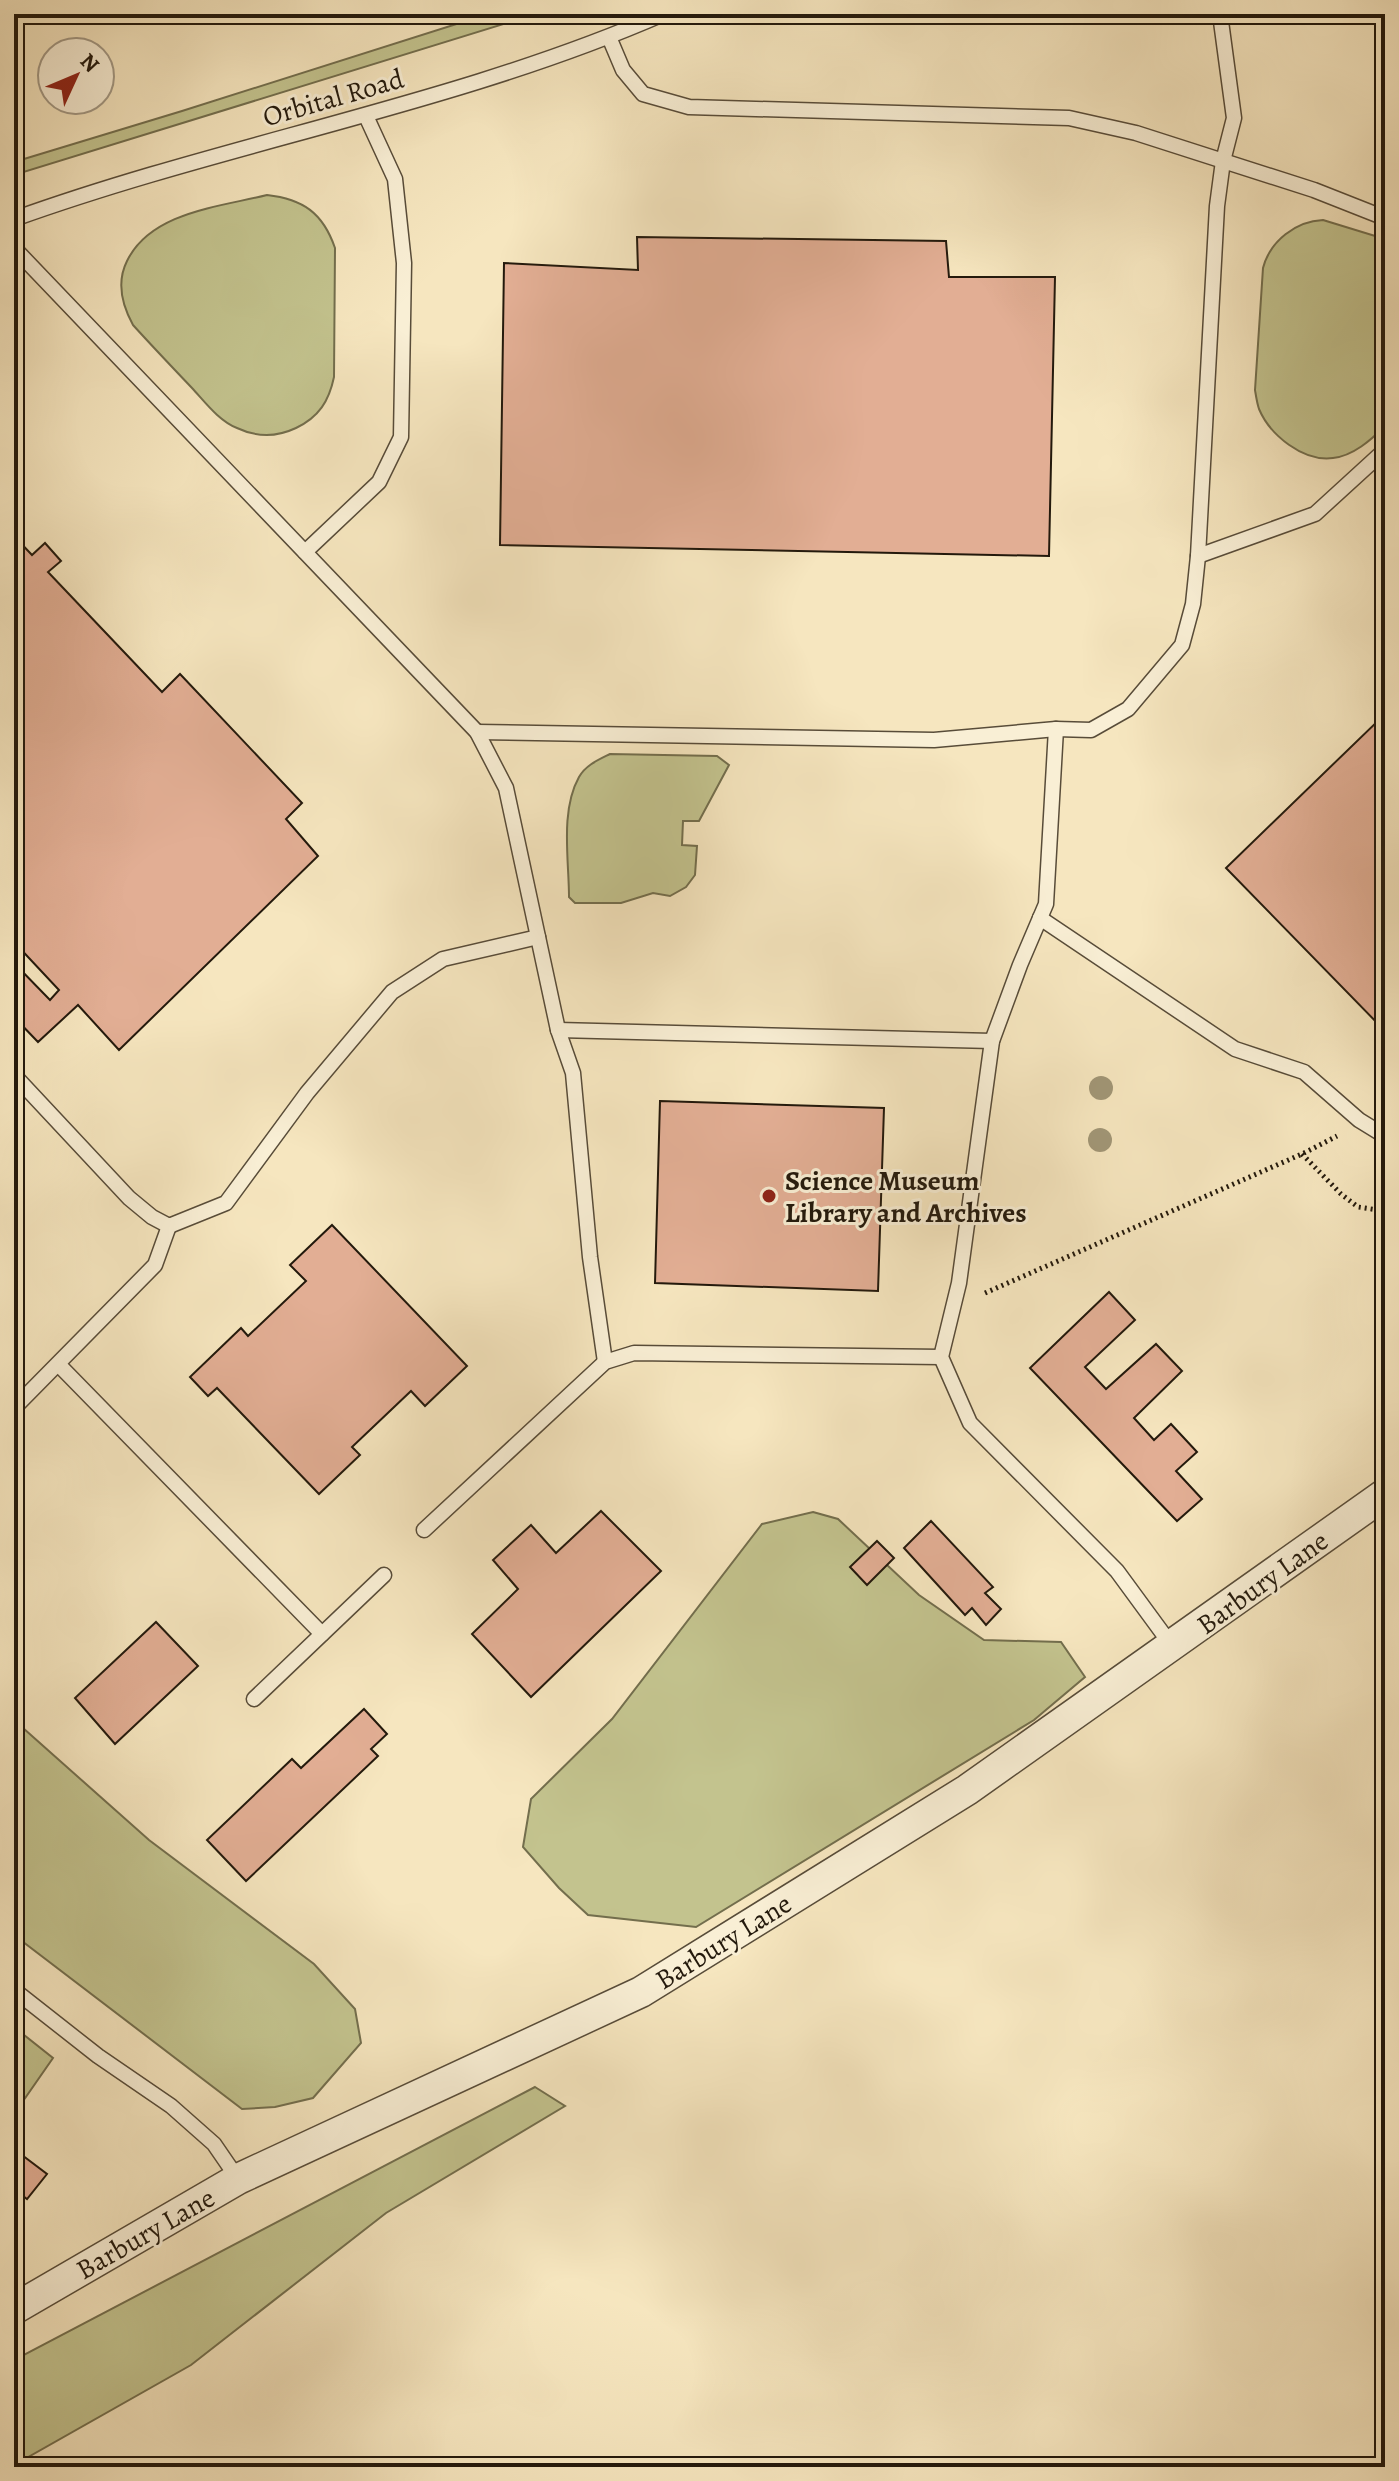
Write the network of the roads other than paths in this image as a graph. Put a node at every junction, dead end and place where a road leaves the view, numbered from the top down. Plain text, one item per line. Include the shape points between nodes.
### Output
1 (663, 14) edge
2 (1220, 14) edge
3 (609, 37) junction
4 (366, 116) junction
5 (1223, 161) junction
6 (1385, 218) edge
7 (14, 219) edge
8 (14, 248) edge
9 (1385, 450) edge
10 (305, 552) junction
11 (1198, 556) junction
12 (1056, 729) junction
13 (477, 732) junction
14 (1040, 918) junction
15 (538, 937) junction
16 (558, 1030) junction
17 (992, 1041) junction
18 (14, 1075) edge
19 (1385, 1136) edge
20 (169, 1226) junction
21 (941, 1357) junction
22 (605, 1362) junction
23 (59, 1365) junction
24 (18, 1404) dead end
25 (1385, 1494) edge
26 (424, 1530) dead end
27 (384, 1575) dead end
28 (322, 1634) junction
29 (1173, 1646) junction
30 (254, 1699) dead end
31 (14, 1990) edge
32 (238, 2179) junction
33 (14, 2309) edge

1 - 3 lane, Orbital Road
2 - 5 lane via 1234,118
3 - 4 lane, Orbital Road
3 - 5 lane via 623,70 643,94 689,107 1069,118
4 - 7 lane, Orbital Road via 93,191
4 - 10 lane via 395,179 404,263 401,437 379,482
5 - 6 lane
5 - 11 lane
8 - 10 lane
9 - 11 lane via 1315,514
10 - 13 lane
11 - 12 lane via 1182,645 1128,709 1091,730
12 - 13 lane via 934,740
12 - 14 lane via 1046,904
13 - 15 lane via 506,788
14 - 17 lane
14 - 19 lane via 1235,1049 1304,1072
15 - 16 lane
15 - 20 lane via 443,959 392,992 307,1093 226,1203
16 - 17 lane
16 - 22 lane via 573,1073
17 - 21 lane via 956,1296
18 - 20 lane via 129,1198
20 - 23 lane via 155,1265
21 - 22 lane via 634,1353
21 - 29 lane via 970,1423 1117,1571
22 - 26 lane
23 - 24 lane
23 - 28 lane
25 - 29 street, Barbury Lane
27 - 28 lane
28 - 30 lane
29 - 32 street, Barbury Lane via 967,1790 641,1992
31 - 32 lane via 171,2106 214,2144
32 - 33 street, Barbury Lane

